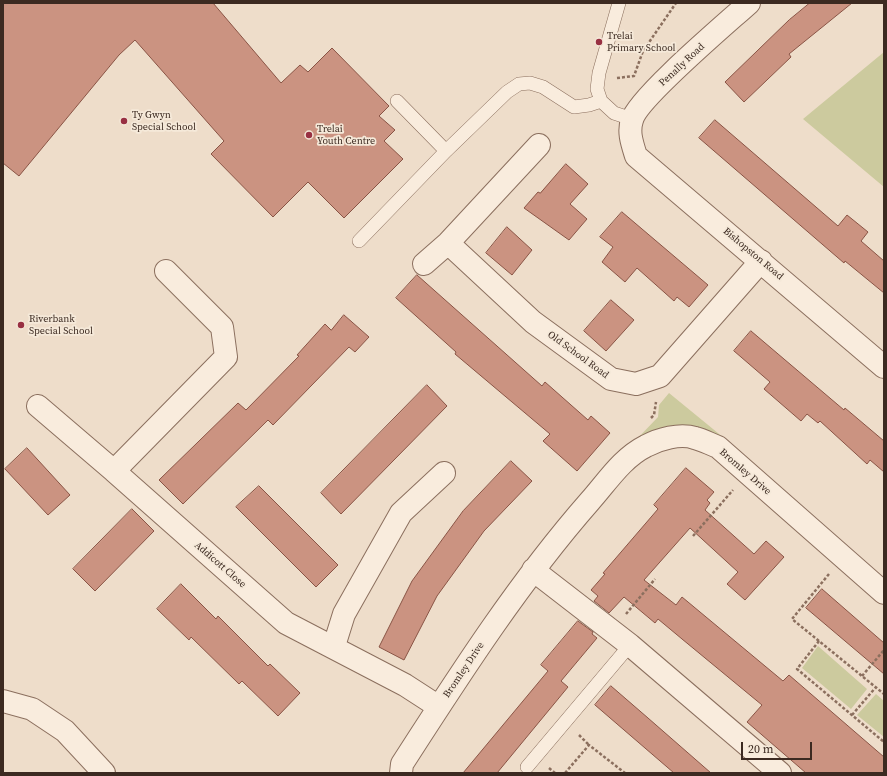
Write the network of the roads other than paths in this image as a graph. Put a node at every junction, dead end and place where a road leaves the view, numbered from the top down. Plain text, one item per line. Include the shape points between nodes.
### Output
1 (619, 3) edge
2 (749, 3) edge
3 (397, 101) dead end
4 (601, 101) junction
5 (631, 127) junction
6 (539, 145) dead end
7 (446, 152) junction
8 (359, 241) dead end
9 (448, 243) junction
10 (761, 261) junction
11 (424, 264) dead end
12 (166, 271) dead end
13 (884, 367) edge
14 (38, 406) dead end
15 (114, 471) junction
16 (444, 473) dead end
17 (533, 570) junction
18 (884, 593) edge
19 (630, 645) junction
20 (334, 646) junction
21 (3, 701) edge
22 (439, 707) junction
23 (528, 766) dead end
24 (104, 773) edge
25 (401, 773) edge
26 (780, 773) edge

1 - 4 lane via 599,73 597,89
2 - 5 street, Penally Road via 646,98
3 - 7 lane
4 - 5 lane
4 - 7 lane via 574,107 542,87 530,83 519,84 507,92
5 - 10 street, Bishopston Road via 636,156
6 - 9 street
7 - 8 lane
9 - 10 street, Old School Road via 533,322 611,379 636,384 660,376
9 - 11 street
10 - 13 street, Bishopston Road
12 - 15 street via 222,327 226,358
14 - 15 street, Addicott Close
15 - 20 street, Addicott Close via 286,623
16 - 20 street via 401,512 344,614
17 - 18 street, Bromley Drive via 628,458 646,446 668,438 694,437 718,447
17 - 19 street
17 - 22 street, Bromley Drive
19 - 23 lane
19 - 26 street
20 - 22 street, Addicott Close
21 - 24 street via 32,709 65,731
22 - 25 street, Bromley Drive via 402,764

